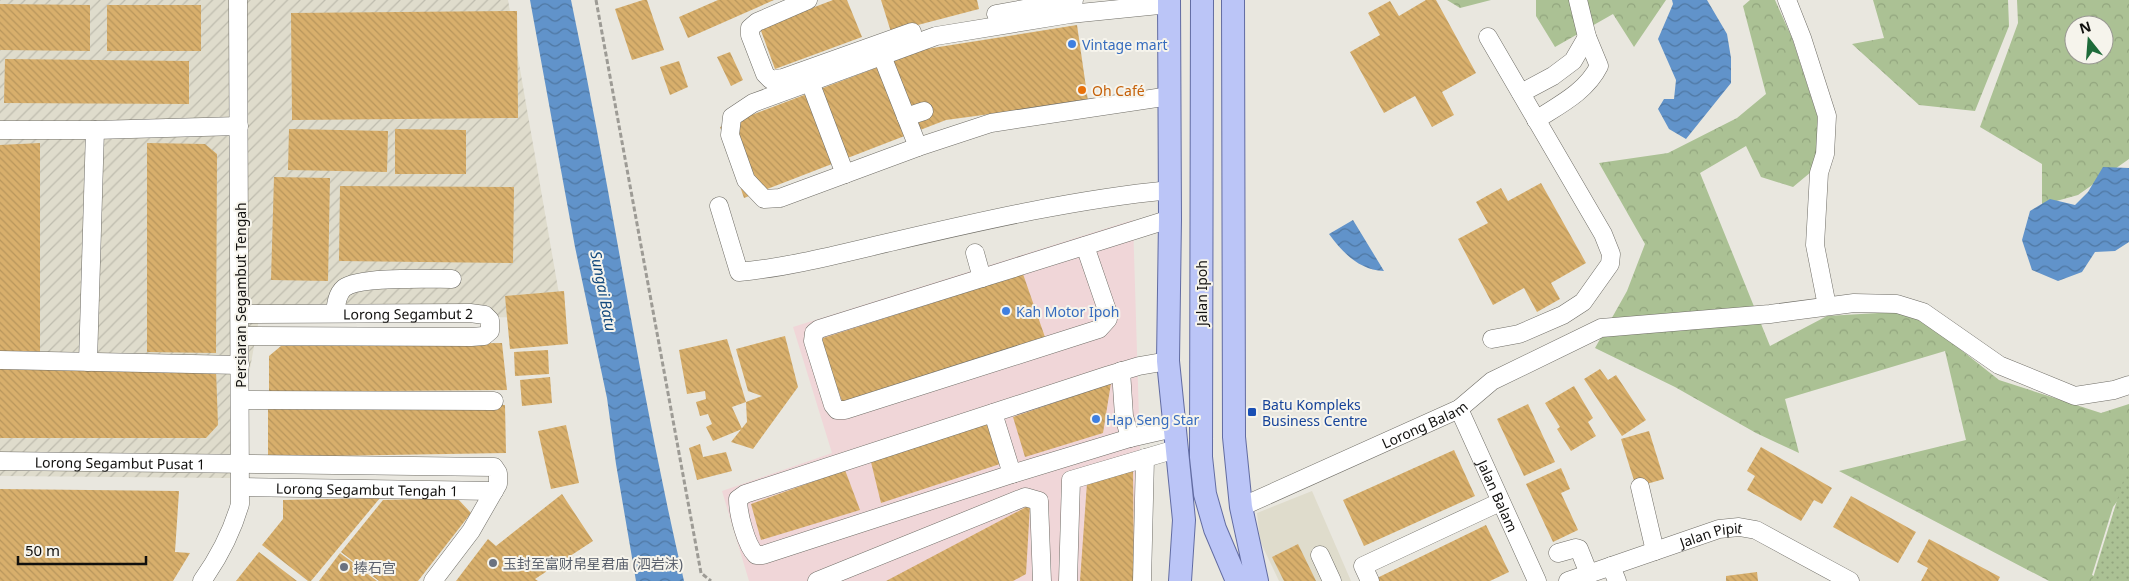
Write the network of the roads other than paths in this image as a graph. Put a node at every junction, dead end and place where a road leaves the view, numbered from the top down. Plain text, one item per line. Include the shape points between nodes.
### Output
1 (238, 0) edge
2 (808, 0) edge
3 (1074, 0) edge
4 (1202, 0) edge
5 (1233, 0) edge
6 (1578, 0) edge
7 (1787, 0) edge
8 (1169, 2) edge
9 (1488, 38) dead end
10 (1587, 38) junction
11 (882, 56) junction
12 (810, 82) junction
13 (1520, 93) junction
14 (1170, 96) junction
15 (924, 111) dead end
16 (906, 117) junction
17 (1536, 120) junction
18 (239, 126) junction
19 (0, 130) edge
20 (95, 130) junction
21 (918, 147) junction
22 (845, 174) junction
23 (1170, 190) junction
24 (719, 206) dead end
25 (1170, 219) junction
26 (1085, 246) junction
27 (975, 253) dead end
28 (452, 278) dead end
29 (982, 278) junction
30 (1827, 306) junction
31 (335, 313) junction
32 (240, 314) junction
33 (240, 336) junction
34 (1492, 339) dead end
35 (0, 360) edge
36 (1168, 361) junction
37 (88, 362) junction
38 (240, 365) junction
39 (1121, 371) junction
40 (2129, 385) edge
41 (241, 400) junction
42 (494, 401) dead end
43 (1459, 409) junction
44 (993, 413) junction
45 (1130, 438) junction
46 (1175, 438) junction
47 (1145, 458) junction
48 (0, 461) edge
49 (241, 463) junction
50 (1012, 474) junction
51 (241, 487) junction
52 (1640, 487) dead end
53 (494, 492) junction
54 (1500, 502) junction
55 (1241, 507) junction
56 (1655, 551) junction
57 (1558, 553) dead end
58 (1320, 555) dead end
59 (1589, 574) junction
60 (1614, 574) edge
61 (1235, 579) edge
62 (202, 581) edge
63 (433, 581) edge
64 (817, 581) edge
65 (1042, 581) edge
66 (1068, 581) edge
67 (1142, 581) edge
68 (1180, 581) edge
69 (1257, 581) edge
70 (1332, 581) edge
71 (1370, 581) edge
72 (1537, 581) edge
73 (1568, 581) edge
74 (1850, 581) edge

1 - 18 street, Persiaran Segambut Tengah
2 - 3 street via 750,28 765,74 771,80 936,25
4 - 61 main road, Jalan Ipoh via 1200,457 1215,529
5 - 55 main road via 1234,437
6 - 10 street
7 - 30 street via 1826,116 1826,154 1819,173 1815,244
8 - 11 street via 936,36
8 - 14 main road
9 - 13 street
10 - 13 street via 1573,62
10 - 17 street via 1599,66 1593,78 1582,90
11 - 12 street
11 - 16 street
12 - 22 street
12 - 22 street via 753,103 732,116 730,135 746,180 764,199 780,198
13 - 17 street
14 - 21 street via 991,123
14 - 23 main road
15 - 16 street
16 - 21 street
17 - 34 street via 1603,234 1611,254 1610,264 1583,302 1563,315 1518,334
18 - 20 street
18 - 32 street, Persiaran Segambut Tengah
19 - 20 street
20 - 37 street
21 - 22 street
23 - 24 street via 1124,194 977,222 777,268 738,272
23 - 25 main road
25 - 26 street
25 - 36 main road
26 - 29 street
26 - 29 street via 1108,313 1108,319 1100,329 837,410 813,341 814,333
27 - 29 street
28 - 31 street via 359,281 344,288 337,298
30 - 40 street via 1897,304 1923,312 1999,365 2074,396
30 - 43 street, Lorong Balam via 1601,328 1492,382
31 - 32 street, Lorong Segambut 2
31 - 33 street, Lorong Segambut 2 via 470,313 485,315 490,320 490,331 484,336 471,337
32 - 33 street, Persiaran Segambut Tengah
33 - 38 street, Persiaran Segambut Tengah
35 - 37 street
36 - 39 street
36 - 46 main road
37 - 38 street
38 - 41 street, Persiaran Segambut Tengah
39 - 44 street
39 - 45 street via 1124,416
41 - 42 street
41 - 49 street, Persiaran Segambut Tengah
43 - 54 street, Jalan Balam
43 - 55 street, Lorong Balam
44 - 50 street
44 - 50 street via 745,494 738,499 738,507 750,550 762,555
45 - 46 street
45 - 50 street
46 - 47 street
46 - 68 main road via 1184,520
47 - 66 street via 1072,480
47 - 67 street
48 - 49 street, Lorong Segambut Pusat 1
49 - 51 street, Persiaran Segambut Tengah
49 - 53 street, Lorong Segambut Pusat 1 via 494,467 498,473
51 - 53 street, Lorong Segambut Tengah 1
51 - 62 street, Persiaran Segambut Tengah via 235,521 218,558
52 - 56 street
53 - 63 street
54 - 71 street via 1363,566
54 - 72 street, Jalan Balam
55 - 69 main road
56 - 60 street, Jalan Pipit
56 - 74 street, Jalan Pipit via 1720,529 1739,527 1756,530
57 - 59 street via 1579,549
58 - 70 street
59 - 60 street, Jalan Pipit
59 - 73 street, Jalan Pipit
64 - 65 street via 1025,497 1039,501

